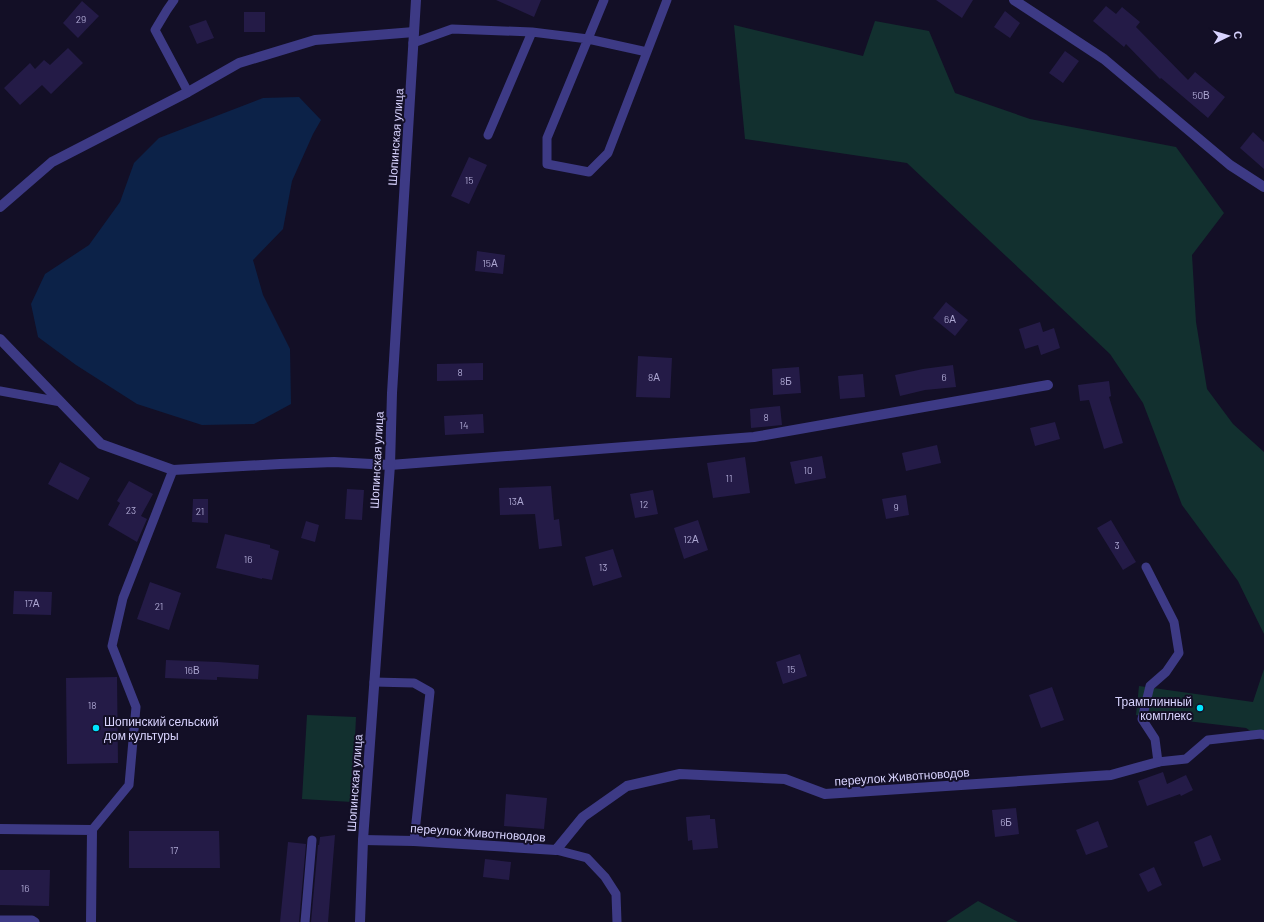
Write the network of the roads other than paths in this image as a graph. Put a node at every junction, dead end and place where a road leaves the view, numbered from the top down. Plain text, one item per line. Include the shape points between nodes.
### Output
1 (174, 0) edge
2 (416, 0) edge
3 (604, 0) edge
4 (667, 0) edge
5 (1014, 0) edge
6 (414, 32) junction
7 (532, 32) junction
8 (588, 40) junction
9 (413, 43) junction
10 (647, 52) junction
11 (188, 92) junction
12 (488, 135) dead end
13 (1264, 188) edge
14 (0, 207) edge
15 (0, 339) edge
16 (1048, 385) dead end
17 (0, 391) edge
18 (61, 402) junction
19 (390, 465) junction
20 (173, 470) junction
21 (1146, 567) dead end
22 (374, 682) junction
23 (1264, 735) edge
24 (1158, 762) junction
25 (0, 829) edge
26 (92, 830) junction
27 (312, 840) dead end
28 (363, 840) junction
29 (414, 841) junction
30 (556, 850) junction
31 (0, 920) edge
32 (35, 922) edge
33 (91, 922) edge
34 (305, 922) edge
35 (360, 922) edge
36 (617, 922) edge

1 - 11 lane via 155,30
2 - 6 street, Шопинская улица
3 - 8 lane
4 - 10 lane
5 - 13 street via 1104,59 1230,165
6 - 9 street, Шопинская улица
6 - 11 street via 315,40 239,63
7 - 8 lane
7 - 9 lane via 452,29
7 - 12 lane
8 - 10 lane
8 - 10 lane via 546,138 547,164 588,172 608,153
9 - 19 street, Шопинская улица
11 - 14 street via 52,162
15 - 18 street
16 - 19 street via 754,437
17 - 18 lane
18 - 20 street via 101,444
19 - 20 street via 334,462
19 - 22 street, Шопинская улица
20 - 26 lane via 123,598 112,646 136,707 129,785
21 - 24 lane via 1174,622 1179,653 1166,672 1150,686 1142,719 1155,739
22 - 28 street, Шопинская улица
22 - 29 lane via 414,683 430,692
23 - 24 lane via 1208,740 1186,759
24 - 30 street, переулок Животноводов via 1111,775 825,794 785,779 680,774 627,786 583,817
25 - 26 street
26 - 33 street
27 - 34 lane
28 - 29 street, переулок Животноводов
28 - 35 street, Шопинская улица
29 - 30 street, переулок Животноводов
30 - 36 lane via 587,858 606,877 616,894
31 - 32 lane

